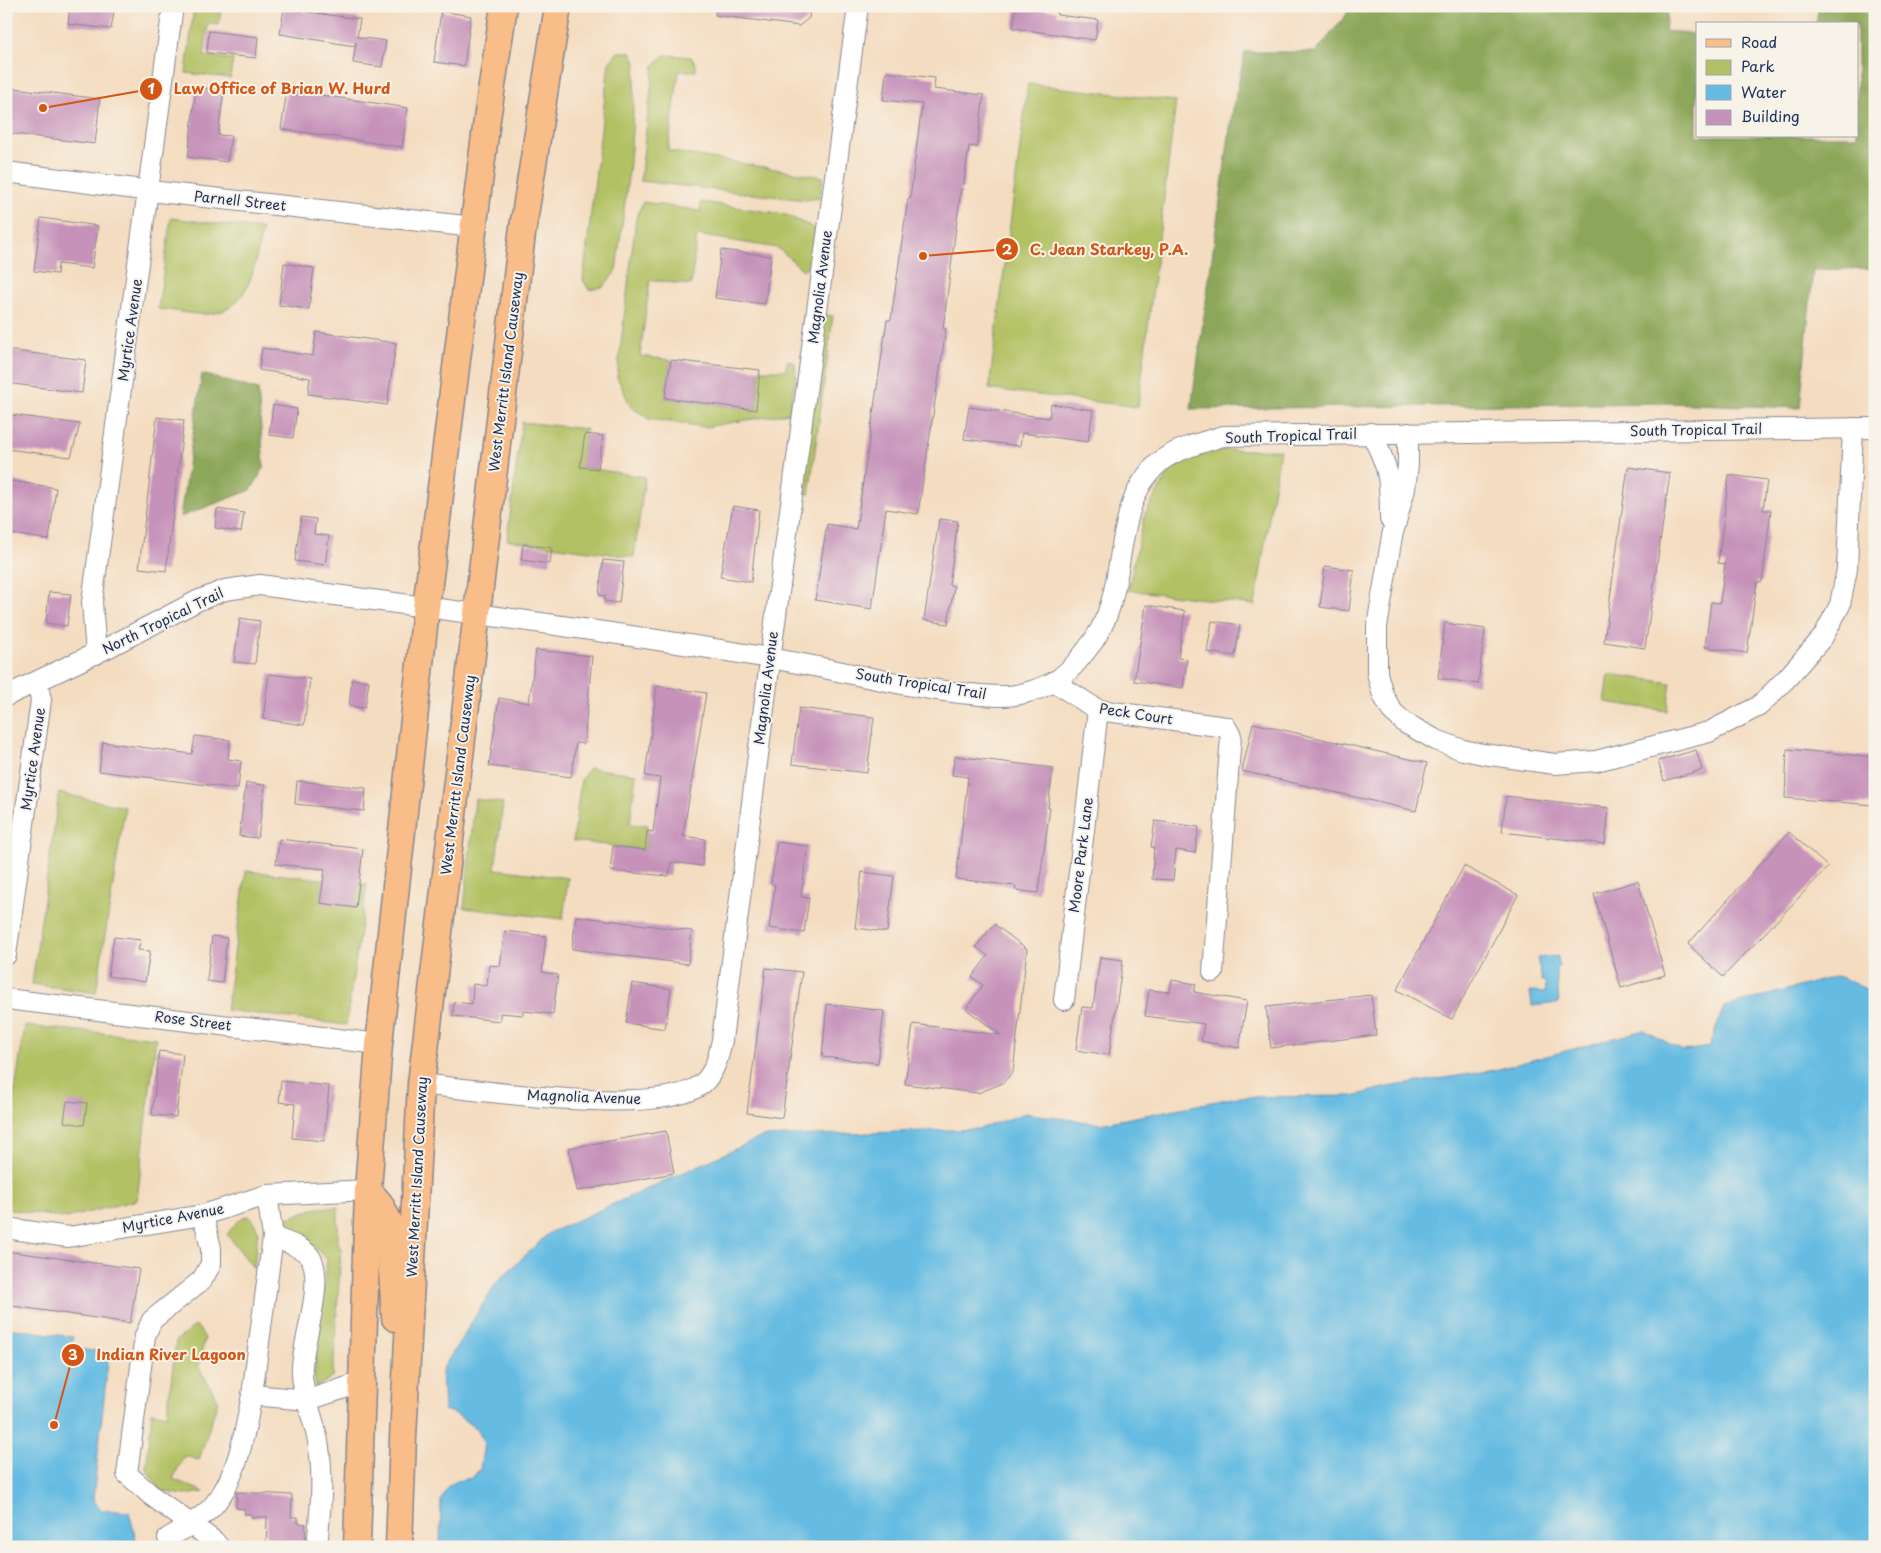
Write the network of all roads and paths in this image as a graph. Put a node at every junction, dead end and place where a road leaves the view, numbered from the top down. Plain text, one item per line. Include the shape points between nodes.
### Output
1 (173, 6) edge
2 (504, 6) edge
3 (558, 6) edge
4 (858, 6) edge
5 (6, 172) edge
6 (150, 191) junction
7 (474, 228) junction
8 (1853, 428) junction
9 (1875, 428) edge
10 (1371, 433) junction
11 (1408, 433) junction
12 (1392, 536) junction
13 (426, 608) junction
14 (478, 613) junction
15 (96, 654) junction
16 (770, 658) junction
17 (37, 682) junction
18 (1054, 682) junction
19 (6, 696) edge
20 (1098, 710) junction
21 (6, 954) edge
22 (1212, 972) dead end
23 (6, 999) edge
24 (1064, 1000) dead end
25 (379, 1044) junction
26 (421, 1084) junction
27 (368, 1190) junction
28 (267, 1195) junction
29 (203, 1215) junction
30 (6, 1228) edge
31 (273, 1237) junction
32 (362, 1382) junction
33 (252, 1394) junction
34 (308, 1400) junction
35 (402, 1438) junction
36 (192, 1525) junction
37 (168, 1538) dead end
38 (219, 1547) edge
39 (318, 1547) edge
40 (357, 1547) edge
41 (399, 1547) edge

1 - 6 street, Myrtice Avenue
2 - 7 main road
3 - 14 main road, West Merritt Island Causeway via 522,234
4 - 16 street, Magnolia Avenue
5 - 6 street, Parnell Street
6 - 7 street, Parnell Street
6 - 15 street, Myrtice Avenue via 92,602
7 - 13 main road
8 - 9 street, South Tropical Trail
8 - 11 street, South Tropical Trail
8 - 12 street via 1844,590 1839,610 1823,637 1766,699 1740,718 1709,732 1635,753 1596,761 1555,764 1463,750 1405,723 1392,711 1383,695 1377,673 1379,610
10 - 11 street, South Tropical Trail
10 - 12 street via 1390,477
10 - 18 street, South Tropical Trail via 1223,436 1164,459 1142,482 1126,520 1111,604 1098,637
11 - 12 street via 1404,489
13 - 14 street, North Tropical Trail
13 - 15 street, North Tropical Trail via 260,585 224,590
13 - 25 main road
14 - 16 street, South Tropical Trail
14 - 26 main road, West Merritt Island Causeway
15 - 17 street, North Tropical Trail
16 - 18 street, South Tropical Trail via 962,694 1002,696 1031,691
16 - 26 street, Magnolia Avenue via 722,1040 717,1062 702,1084 671,1097 634,1101 530,1096
17 - 19 street, North Tropical Trail
17 - 21 street, Myrtice Avenue via 42,700
18 - 20 street, Peck Court
20 - 22 street, Peck Court via 1226,727 1232,736
20 - 24 street, Moore Park Lane
23 - 25 street, Rose Street
25 - 27 main road
26 - 35 main road, West Merritt Island Causeway
27 - 28 street, Myrtice Avenue
27 - 32 main road
27 - 35 main road via 389,1222
28 - 29 street, Myrtice Avenue
28 - 31 street
29 - 30 street, Myrtice Avenue via 68,1237
29 - 36 street via 211,1248 211,1264 202,1280 152,1320 145,1336 127,1474
31 - 33 street
31 - 34 street via 301,1249 311,1258 315,1273 302,1366
32 - 34 street
32 - 40 main road
33 - 34 street
33 - 36 street via 246,1428 227,1482 212,1506
34 - 39 street via 322,1476
35 - 41 main road, West Merritt Island Causeway
36 - 37 street
36 - 38 street

